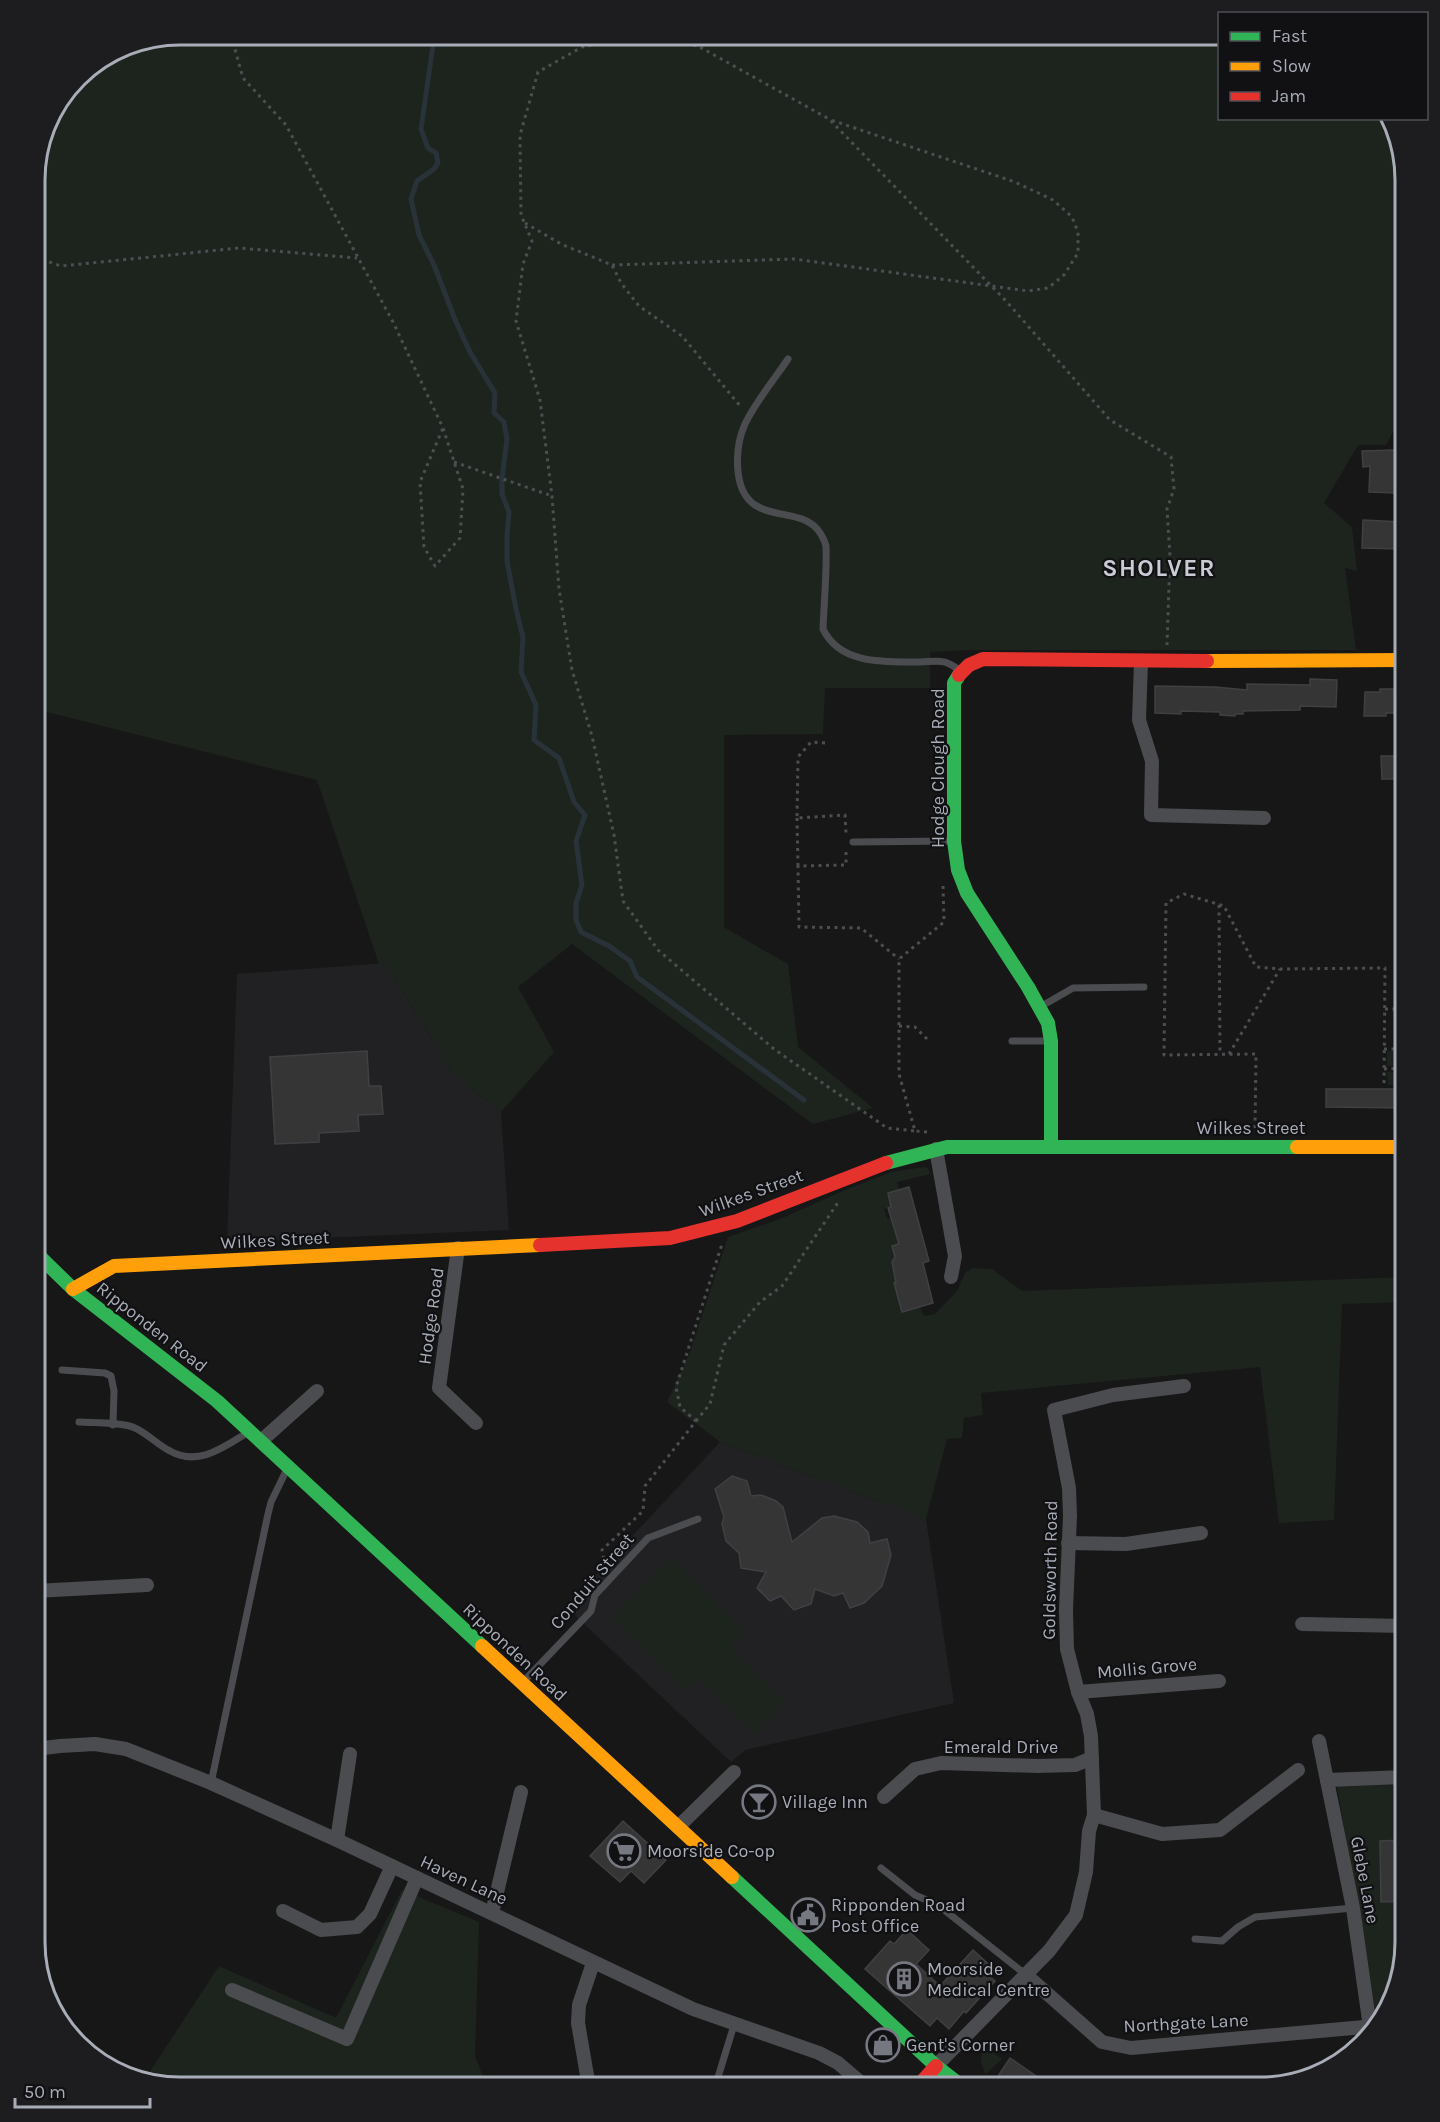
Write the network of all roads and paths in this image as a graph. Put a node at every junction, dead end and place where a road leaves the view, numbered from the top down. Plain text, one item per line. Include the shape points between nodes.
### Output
1 (234, 45) edge
2 (592, 45) edge
3 (693, 45) edge
4 (698, 46) joint
5 (829, 119) junction
6 (525, 223) junction
7 (358, 258) junction
8 (45, 260) edge
9 (612, 265) junction
10 (991, 286) junction
11 (788, 359) dead end
12 (749, 418) junction
13 (443, 428) junction
14 (454, 462) junction
15 (552, 496) junction
16 (1395, 660) edge
17 (1167, 661) junction
18 (1141, 662) junction
19 (961, 670) junction
20 (825, 743) dead end
21 (797, 818) junction
22 (1264, 818) dead end
23 (954, 841) junction
24 (853, 842) dead end
25 (798, 866) junction
26 (943, 876) dead end
27 (1219, 905) junction
28 (899, 959) junction
29 (1280, 969) junction
30 (1144, 987) dead end
31 (1040, 1006) junction
32 (1385, 1010) junction
33 (1395, 1010) edge
34 (899, 1026) junction
35 (929, 1041) dead end
36 (1012, 1041) dead end
37 (1051, 1041) junction
38 (1384, 1049) junction
39 (1395, 1049) edge
40 (1220, 1054) junction
41 (1229, 1054) junction
42 (1395, 1068) edge
43 (1384, 1069) junction
44 (1384, 1086) dead end
45 (915, 1131) junction
46 (1051, 1146) junction
47 (1255, 1146) junction
48 (1395, 1147) edge
49 (936, 1149) junction
50 (838, 1180) junction
51 (725, 1224) junction
52 (458, 1248) junction
53 (45, 1261) edge
54 (951, 1277) dead end
55 (74, 1289) junction
56 (62, 1370) dead end
57 (1185, 1386) dead end
58 (317, 1391) dead end
59 (696, 1421) junction
60 (80, 1422) dead end
61 (476, 1422) dead end
62 (113, 1425) junction
63 (250, 1431) junction
64 (261, 1441) junction
65 (288, 1467) junction
66 (698, 1519) dead end
67 (1201, 1533) dead end
68 (1068, 1543) junction
69 (605, 1567) dead end
70 (147, 1586) dead end
71 (45, 1591) edge
72 (1302, 1624) dead end
73 (1395, 1626) edge
74 (1219, 1681) dead end
75 (522, 1683) junction
76 (1078, 1692) junction
77 (1319, 1741) dead end
78 (45, 1748) edge
79 (350, 1754) dead end
80 (1092, 1758) junction
81 (1299, 1770) dead end
82 (734, 1772) dead end
83 (1395, 1777) edge
84 (1327, 1780) junction
85 (211, 1783) junction
86 (521, 1792) dead end
87 (884, 1797) dead end
88 (1094, 1815) junction
89 (678, 1827) junction
90 (337, 1840) junction
91 (392, 1866) junction
92 (881, 1868) dead end
93 (417, 1878) junction
94 (1353, 1908) junction
95 (283, 1911) dead end
96 (492, 1913) junction
97 (1195, 1939) dead end
98 (594, 1963) junction
99 (1026, 1974) junction
100 (232, 1990) dead end
101 (1371, 2019) edge
102 (734, 2025) junction
103 (1364, 2027) edge
104 (936, 2066) junction
105 (587, 2077) edge
106 (718, 2077) edge
107 (854, 2077) edge
108 (926, 2077) edge
109 (950, 2077) edge

1 - 7 path via 243,78 286,125
2 - 6 path via 538,72 520,135 521,215
3 - 4 path
4 - 5 path
5 - 10 path
5 - 10 path via 1015,182 1053,200 1072,217 1078,232 1078,253 1064,275 1048,288 1028,291
6 - 9 path via 561,244
6 - 15 path via 532,241 523,264 516,321 540,400
7 - 8 path via 239,248 61,266
7 - 13 path
9 - 10 path via 794,259
9 - 12 path via 639,306 682,336
10 - 17 path via 1110,420 1171,457 1174,489 1167,509
11 - 12 lane
12 - 19 lane via 738,456 738,477 754,505 803,519 818,529 826,544 823,629 829,641 856,657 944,662
13 - 14 path
13 - 14 path via 420,482 424,547 435,566 460,538 463,489
14 - 15 path
15 - 45 path via 559,589 572,670 615,835 623,901 658,950 774,1049 887,1128
16 - 17 street, Hodge Clough Road
17 - 18 street, Hodge Clough Road
18 - 19 street, Hodge Clough Road via 983,659
18 - 22 street via 1139,720 1152,761 1151,815
19 - 23 street, Hodge Clough Road via 954,683
20 - 21 path via 811,742 798,757
21 - 25 path
21 - 25 path via 845,816 846,865
23 - 24 lane
23 - 31 street, Hodge Clough Road via 958,870 967,893
25 - 28 path via 799,927 861,928
26 - 28 path via 944,922
27 - 29 path via 1224,906 1256,967
27 - 40 path
27 - 40 path via 1184,894 1166,903 1164,1054
28 - 34 path
29 - 32 path via 1385,968
29 - 41 path
30 - 31 lane via 1073,988
31 - 37 street, Hodge Clough Road
32 - 33 path
32 - 38 path
34 - 35 path via 915,1027
34 - 45 path via 899,1074
36 - 37 lane
37 - 46 street, Hodge Clough Road
38 - 39 path
38 - 43 path
40 - 41 path
41 - 47 path via 1256,1054
42 - 43 path
43 - 44 path
45 - 49 path via 937,1133
46 - 47 street, Wilkes Street
46 - 49 street, Wilkes Street
47 - 48 street, Wilkes Street
49 - 50 street, Wilkes Street
49 - 54 street via 955,1256
50 - 51 street, Wilkes Street
50 - 59 path via 844,1193 782,1286 760,1302 724,1345 710,1404
51 - 52 street, Wilkes Street via 670,1238
51 - 59 path via 723,1241 675,1388 680,1407
52 - 55 street, Wilkes Street via 114,1266
52 - 61 street, Hodge Road via 439,1389
53 - 55 street, Ripponden Road
55 - 63 street, Ripponden Road
56 - 62 lane via 111,1376
57 - 68 street, Goldsworth Road via 1113,1395 1054,1410 1069,1488
58 - 64 street
59 - 69 path via 645,1486 643,1511 602,1551
60 - 62 lane
62 - 63 lane via 135,1427 170,1452 189,1457 218,1451
63 - 64 street, Ripponden Road
64 - 65 street, Ripponden Road
65 - 75 street, Ripponden Road
65 - 85 lane via 268,1514
66 - 75 lane, Conduit Street via 648,1538 595,1595 591,1611
67 - 68 street via 1126,1544
68 - 76 street, Goldsworth Road via 1067,1648
70 - 71 street
72 - 73 street
74 - 76 street, Mollis Grove
75 - 89 street, Ripponden Road
76 - 80 street, Goldsworth Road via 1087,1714
77 - 84 street, Glebe Lane
78 - 85 street, Haven Lane via 126,1749
79 - 90 street
80 - 87 street, Emerald Drive via 1074,1765 941,1763 915,1769
80 - 88 street, Goldsworth Road
81 - 88 street via 1220,1830 1162,1834
82 - 89 street
83 - 84 street
84 - 94 street, Glebe Lane
85 - 90 street, Haven Lane
86 - 96 street
88 - 99 street, Goldsworth Road via 1076,1915 1050,1951
89 - 104 street, Ripponden Road
90 - 91 street, Haven Lane
91 - 93 street, Haven Lane
91 - 95 street via 370,1914 357,1927 321,1929
92 - 99 lane via 915,1895 938,1905
93 - 96 street, Haven Lane
93 - 100 street via 347,2039
94 - 97 lane via 1255,1917 1222,1941
94 - 101 street, Glebe Lane
96 - 98 street, Haven Lane
98 - 102 street, Haven Lane
98 - 105 street via 579,2005 578,2023
99 - 103 street, Northgate Lane via 1102,2042 1123,2047
99 - 104 street, Goldsworth Road
102 - 106 lane
102 - 107 street, Haven Lane via 819,2053
104 - 108 street
104 - 109 street, Ripponden Road

